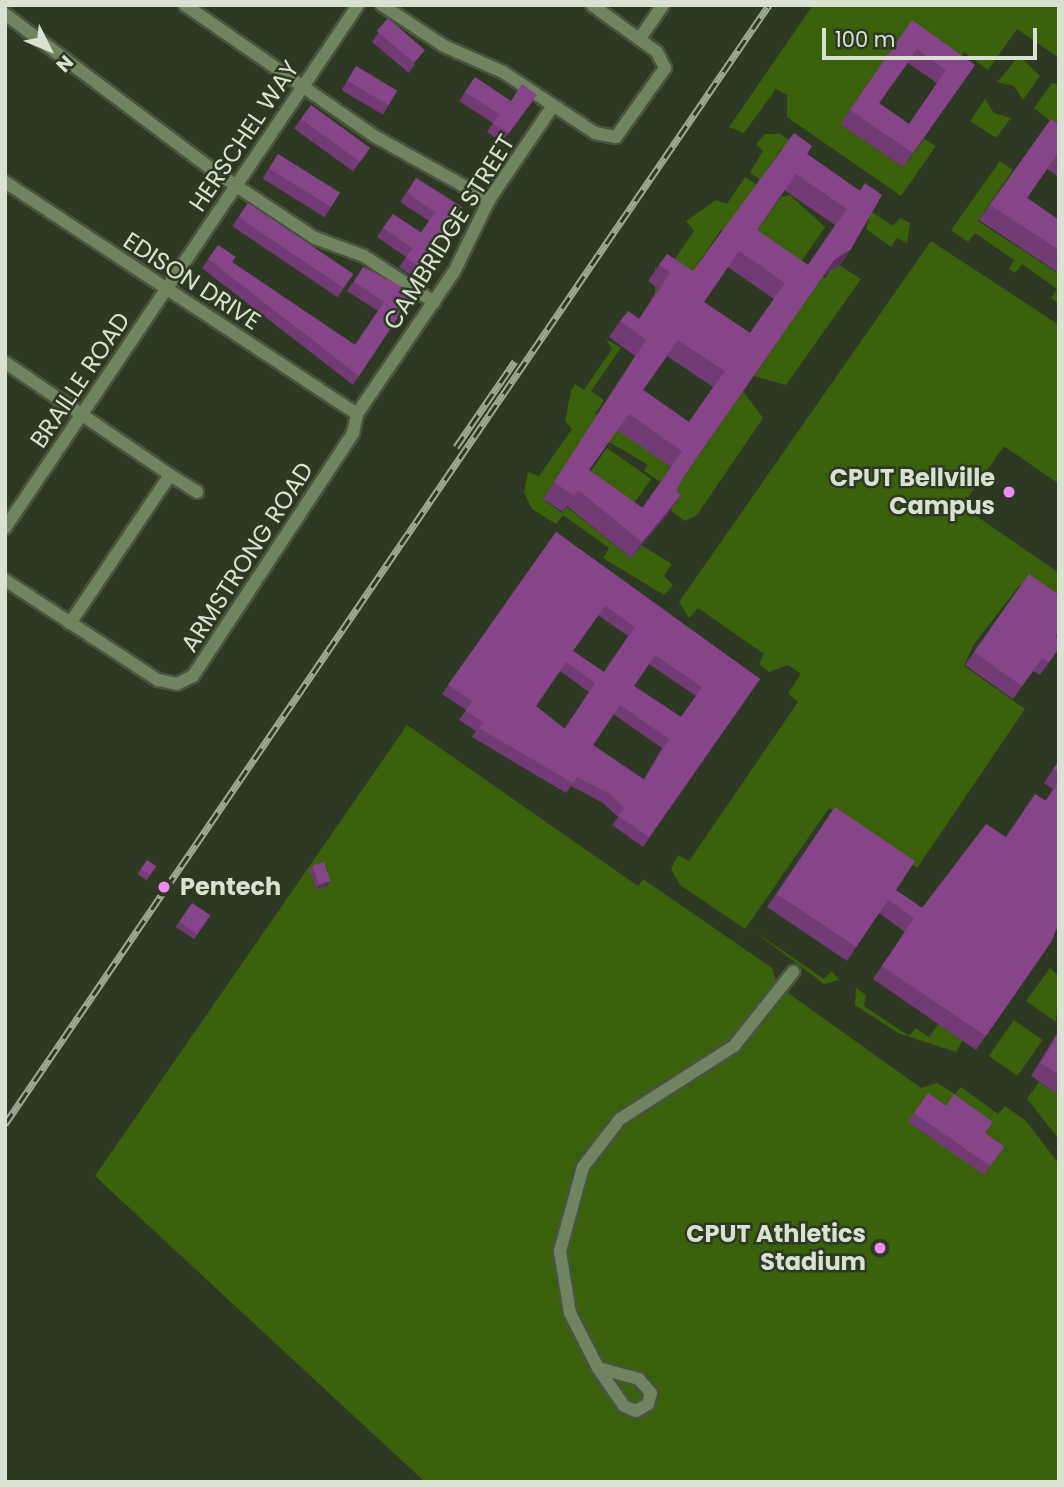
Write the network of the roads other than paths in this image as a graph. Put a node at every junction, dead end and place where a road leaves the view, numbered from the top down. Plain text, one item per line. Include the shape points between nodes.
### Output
1 (185, 5) edge
2 (358, 5) edge
3 (382, 5) edge
4 (592, 5) edge
5 (663, 5) edge
6 (5, 14) edge
7 (640, 38) junction
8 (302, 88) junction
9 (553, 106) junction
10 (5, 182) edge
11 (236, 185) junction
12 (489, 200) junction
13 (166, 290) junction
14 (434, 302) junction
15 (6, 363) edge
16 (82, 414) junction
17 (357, 414) junction
18 (170, 475) junction
19 (197, 492) dead end
20 (5, 528) edge
21 (5, 580) edge
22 (70, 623) junction
23 (793, 972) dead end
24 (598, 1368) dead end

1 - 8 street
2 - 8 street, HERSCHEL WAY
3 - 9 street
4 - 7 street
5 - 7 street
6 - 11 street via 127,111
7 - 9 street via 665,68 624,131 606,138
8 - 11 street, HERSCHEL WAY
8 - 12 street
9 - 12 street, CAMBRIDGE STREET
10 - 13 street, EDISON DRIVE
11 - 13 street, HERSCHEL WAY
11 - 14 street via 315,238 365,256
12 - 14 street, CAMBRIDGE STREET
13 - 16 street, BRAILLE ROAD
13 - 17 street, EDISON DRIVE
14 - 17 street, CAMBRIDGE STREET
15 - 16 street
16 - 18 street
16 - 20 street, BRAILLE ROAD
17 - 22 street, ARMSTRONG ROAD via 353,433 193,676 164,683
18 - 19 street
18 - 22 street
21 - 22 street, ARMSTRONG ROAD
23 - 24 street via 734,1046 620,1119 583,1167 560,1251 570,1314

